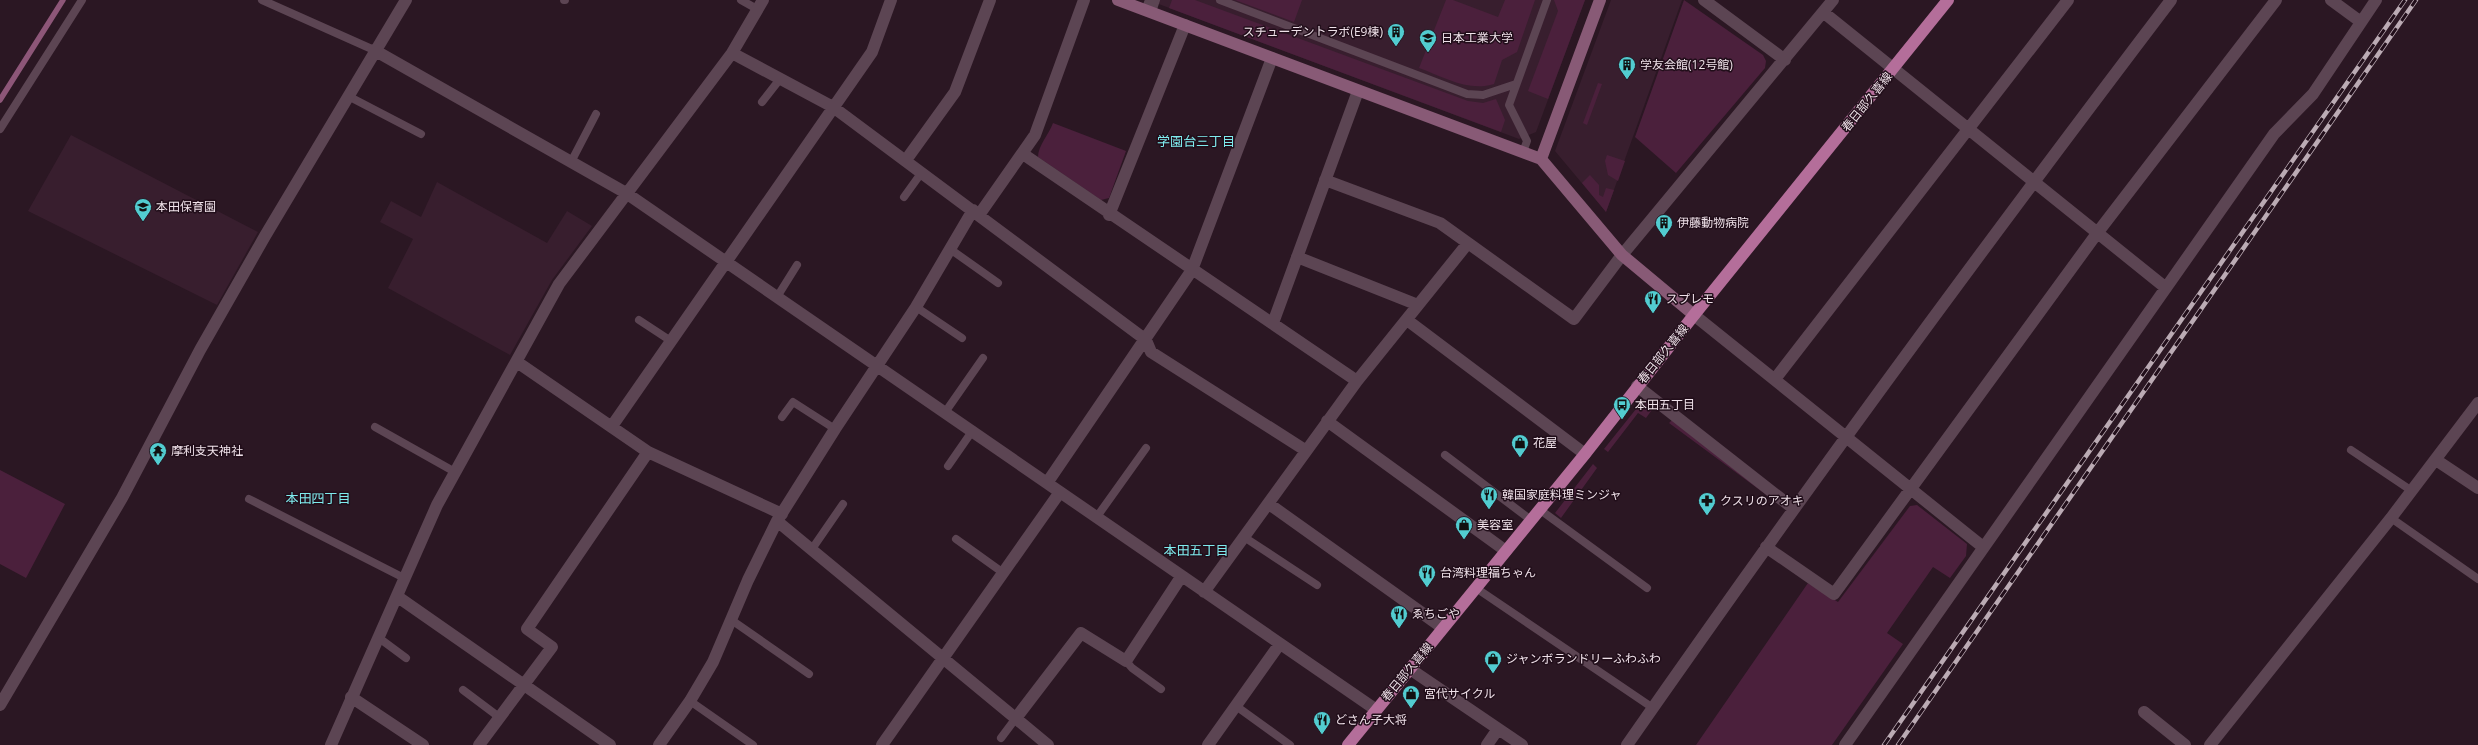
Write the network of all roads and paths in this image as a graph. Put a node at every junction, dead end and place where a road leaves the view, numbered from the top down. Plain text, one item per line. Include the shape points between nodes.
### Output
1 (82, 0) edge
2 (262, 0) edge
3 (406, 0) edge
4 (741, 0) edge
5 (891, 0) edge
6 (990, 0) edge
7 (1084, 0) edge
8 (1118, 0) edge
9 (1156, 0) edge
10 (1220, 0) edge
11 (1547, 0) edge
12 (1600, 0) edge
13 (1704, 0) edge
14 (1833, 0) edge
15 (1948, 0) edge
16 (2068, 0) edge
17 (2171, 0) edge
18 (2276, 0) edge
19 (2331, 0) edge
20 (2376, 0) edge
21 (760, 5) edge
22 (1149, 7) edge
23 (1824, 12) junction
24 (2361, 22) junction
25 (1185, 25) junction
26 (374, 50) junction
27 (732, 53) junction
28 (1272, 58) junction
29 (1785, 60) junction
30 (1894, 69) junction
31 (780, 79) junction
32 (1516, 84) junction
33 (1358, 91) junction
34 (348, 96) junction
35 (762, 102) dead end
36 (833, 107) junction
37 (596, 114) dead end
38 (1968, 127) junction
39 (0, 129) edge
40 (421, 134) dead end
41 (1523, 152) junction
42 (1023, 154) junction
43 (1541, 159) junction
44 (906, 160) junction
45 (571, 162) junction
46 (922, 172) junction
47 (1325, 180) junction
48 (2034, 181) junction
49 (626, 193) junction
50 (904, 196) dead end
51 (976, 213) junction
52 (1109, 215) junction
53 (2098, 232) junction
54 (1468, 243) junction
55 (950, 249) junction
56 (1622, 255) junction
57 (1297, 257) junction
58 (726, 262) junction
59 (797, 264) dead end
60 (1192, 270) junction
61 (998, 283) dead end
62 (2166, 288) junction
63 (777, 297) junction
64 (1418, 305) junction
65 (916, 307) junction
66 (1694, 315) junction
67 (639, 320) dead end
68 (1407, 320) junction
69 (1272, 323) junction
70 (962, 338) dead end
71 (1146, 340) junction
72 (671, 342) junction
73 (983, 358) dead end
74 (517, 362) junction
75 (876, 366) junction
76 (1774, 379) junction
77 (1357, 381) junction
78 (1637, 386) junction
79 (2478, 403) edge
80 (946, 411) junction
81 (782, 417) dead end
82 (1327, 421) junction
83 (612, 426) junction
84 (376, 427) dead end
85 (835, 429) junction
86 (973, 430) junction
87 (1847, 438) junction
88 (1146, 448) dead end
89 (1305, 450) junction
90 (2352, 450) dead end
91 (648, 452) junction
92 (1585, 454) junction
93 (1445, 455) dead end
94 (2436, 460) junction
95 (948, 466) dead end
96 (455, 472) junction
97 (1048, 483) junction
98 (2478, 488) edge
99 (1911, 489) junction
100 (2412, 491) junction
101 (1060, 492) junction
102 (249, 499) dead end
103 (843, 504) dead end
104 (1269, 504) junction
105 (1539, 509) junction
106 (1794, 509) junction
107 (780, 517) junction
108 (1096, 518) junction
109 (2391, 518) junction
110 (1531, 520) junction
111 (1244, 537) junction
112 (956, 539) dead end
113 (1766, 547) junction
114 (1983, 547) junction
115 (812, 549) junction
116 (1506, 551) junction
117 (1002, 572) junction
118 (1181, 577) junction
119 (406, 579) junction
120 (2478, 579) edge
121 (1317, 585) dead end
122 (1476, 588) junction
123 (1647, 588) dead end
124 (1204, 592) junction
125 (398, 597) junction
126 (730, 619) junction
127 (1443, 628) junction
128 (379, 638) junction
129 (1279, 645) junction
130 (406, 658) dead end
131 (943, 658) junction
132 (1126, 661) junction
133 (1410, 669) junction
134 (809, 674) dead end
135 (524, 683) junction
136 (1161, 689) dead end
137 (463, 690) dead end
138 (351, 697) junction
139 (690, 701) junction
140 (0, 705) edge
141 (1236, 706) junction
142 (1653, 708) junction
143 (1375, 709) junction
144 (2144, 712) dead end
145 (499, 717) junction
146 (1016, 718) junction
147 (1498, 729) junction
148 (1001, 738) dead end
149 (331, 745) edge
150 (423, 745) edge
151 (479, 745) edge
152 (610, 745) edge
153 (658, 745) edge
154 (753, 745) edge
155 (882, 745) edge
156 (1048, 745) edge
157 (1208, 745) edge
158 (1290, 745) edge
159 (1348, 745) edge
160 (1487, 745) edge
161 (1522, 745) edge
162 (1628, 745) edge
163 (1845, 745) edge
164 (2185, 745) edge
165 (2210, 745) edge

1 - 39 lane
2 - 26 lane
3 - 26 street
4 - 21 lane
5 - 36 street via 872,52
6 - 44 street via 955,92
7 - 42 street via 1035,136
8 - 22 street
9 - 22 lane
10 - 32 lane via 1467,94 1483,95
11 - 32 lane
12 - 43 street
13 - 29 street
14 - 23 street
15 - 30 main road, 春日部久喜線
16 - 38 street
17 - 48 street
18 - 53 street
19 - 24 street
20 - 24 street
21 - 27 street
22 - 25 street
23 - 29 street
23 - 30 street
24 - 62 street via 2313,94 2274,134
25 - 28 street
25 - 52 street
26 - 34 street
26 - 45 street
27 - 31 street
27 - 49 street
28 - 33 street
28 - 60 street
29 - 56 street
30 - 38 street
30 - 66 main road, 春日部久喜線
31 - 35 lane
31 - 36 street
32 - 41 lane via 1509,105 1527,141
33 - 41 street
33 - 47 street
34 - 40 lane
34 - 140 street via 200,350 122,498
36 - 44 street
36 - 58 street
37 - 45 lane
38 - 48 street
38 - 76 street
41 - 43 street
42 - 51 street
42 - 52 street
43 - 56 street
44 - 46 street
45 - 49 street
46 - 50 lane
46 - 51 street
47 - 54 street via 1440,224
47 - 57 street
48 - 53 street
48 - 87 street
49 - 58 street
49 - 74 street via 559,284
51 - 55 street
51 - 71 street
52 - 60 street
53 - 62 street
53 - 99 street
54 - 56 street via 1574,319
54 - 64 street
55 - 61 lane
55 - 65 street
56 - 66 street
57 - 64 street
57 - 69 street
58 - 63 street
58 - 72 street
59 - 63 lane
60 - 69 street
60 - 71 street
62 - 114 street
63 - 75 street
64 - 68 street
65 - 70 lane
65 - 75 street
66 - 76 street
66 - 78 main road, 春日部久喜線
67 - 72 lane
68 - 77 street
68 - 92 street
69 - 77 street
71 - 89 street via 1151,352
71 - 97 street
72 - 83 street
73 - 80 lane
74 - 83 street
74 - 96 street
75 - 80 street
75 - 85 street
76 - 87 street
77 - 82 street
78 - 92 main road, 春日部久喜線
78 - 106 street
79 - 94 street
80 - 86 street
81 - 85 lane via 793,402
82 - 89 street
82 - 116 street
83 - 91 street
84 - 96 lane
85 - 107 street
86 - 95 lane
86 - 97 street
87 - 99 street
87 - 106 street
88 - 108 lane
89 - 104 street
90 - 100 lane
91 - 107 street
91 - 135 street via 527,629 552,647
92 - 105 main road, 春日部久喜線
93 - 110 lane
94 - 98 street
94 - 100 street
96 - 119 street via 437,505
97 - 101 street
99 - 113 street via 1834,594
99 - 114 street
100 - 109 street
101 - 108 street
101 - 117 street
102 - 119 lane
103 - 115 lane
104 - 111 street
104 - 127 street
105 - 110 main road, 春日部久喜線
105 - 123 lane
106 - 113 street
107 - 115 street
107 - 126 street
108 - 118 street
109 - 120 lane
109 - 165 street
110 - 116 main road, 春日部久喜線
111 - 121 lane
111 - 124 street
112 - 117 lane
113 - 142 street
114 - 163 street
115 - 131 street
116 - 122 main road, 春日部久喜線
117 - 131 street
118 - 124 street
118 - 132 street
119 - 125 street
122 - 127 main road, 春日部久喜線
122 - 142 lane
124 - 129 street
125 - 128 street
125 - 135 street
126 - 134 lane
126 - 139 street via 713,662
127 - 133 main road, 春日部久喜線
128 - 130 lane
128 - 138 street
129 - 141 street
129 - 143 street
131 - 146 street
131 - 155 street
132 - 136 lane
132 - 146 street via 1081,633
133 - 143 main road, 春日部久喜線
133 - 147 street
135 - 145 street
135 - 152 street
137 - 145 lane
138 - 149 street
138 - 150 street
139 - 153 street
139 - 154 lane
141 - 157 street
141 - 158 lane
142 - 162 street
143 - 159 main road, 春日部久喜線
144 - 164 street
145 - 151 street
146 - 148 lane
146 - 156 street
147 - 160 street
147 - 161 street

